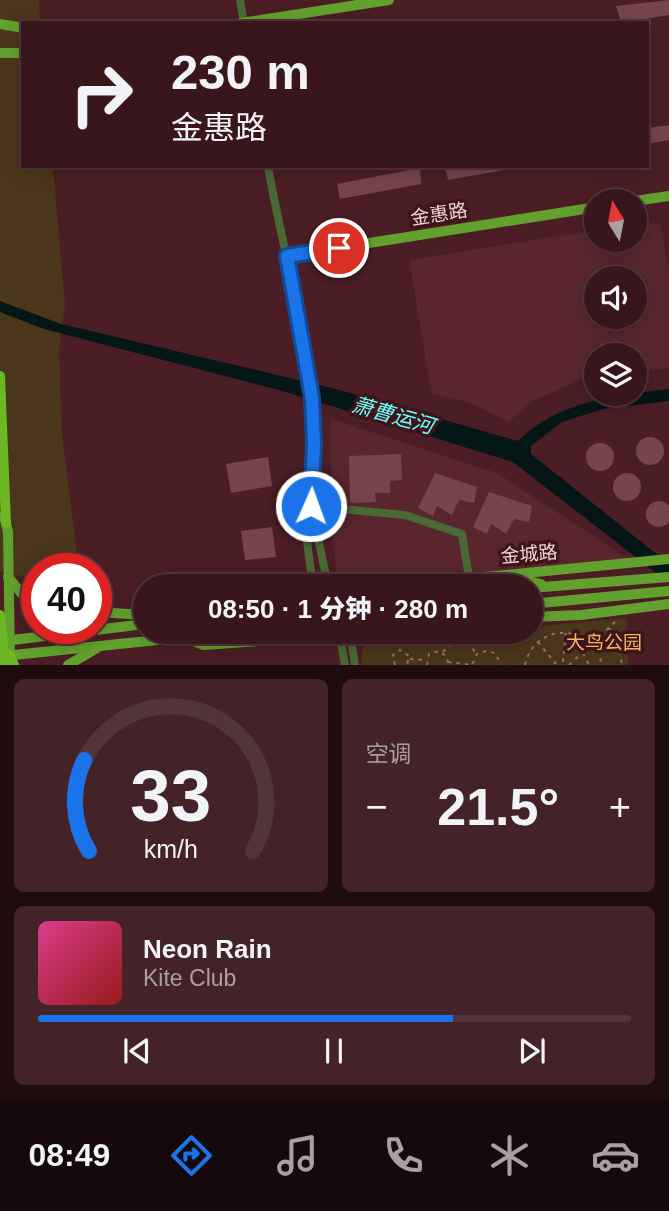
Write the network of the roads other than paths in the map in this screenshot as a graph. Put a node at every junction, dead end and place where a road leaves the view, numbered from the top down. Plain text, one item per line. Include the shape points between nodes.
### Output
1 (240, 0) edge
2 (389, 0) edge
3 (243, 21) edge
4 (256, 21) edge
5 (0, 24) edge
6 (21, 28) edge
7 (0, 53) edge
8 (21, 53) edge
9 (268, 168) edge
10 (669, 196) edge
11 (648, 199) edge
12 (584, 209) edge
13 (287, 256) junction
14 (0, 376) edge
15 (0, 498) edge
16 (311, 506) junction
17 (6, 523) junction
18 (669, 559) edge
19 (312, 574) edge
20 (325, 574) edge
21 (468, 574) edge
22 (511, 574) edge
23 (8, 577) junction
24 (663, 577) edge
25 (543, 584) edge
26 (552, 586) junction
27 (543, 587) edge
28 (669, 591) edge
29 (21, 593) edge
30 (543, 603) edge
31 (669, 604) edge
32 (112, 613) edge
33 (133, 614) edge
34 (0, 615) edge
35 (543, 616) edge
36 (133, 625) edge
37 (4, 641) edge
38 (133, 642) edge
39 (345, 644) edge
40 (348, 644) edge
41 (104, 645) junction
42 (8, 661) edge
43 (68, 665) edge
44 (345, 665) edge
45 (355, 665) edge

1 - 3 street
2 - 4 main road
5 - 6 main road
7 - 8 main road
9 - 13 street
10 - 11 main road
12 - 13 main road, 金惠路
13 - 16 street via 312,398
14 - 17 highway
15 - 17 main road
16 - 19 street via 307,523
16 - 20 street
16 - 21 street via 405,515 462,534
17 - 23 main road
18 - 22 main road, 金城路
23 - 29 main road
23 - 37 main road
24 - 26 main road, 金城路
25 - 26 main road
26 - 27 main road, 金城路
28 - 30 main road
31 - 35 main road
32 - 33 main road
34 - 42 highway, bridge
36 - 37 main road
37 - 42 main road
38 - 41 main road
39 - 44 street
40 - 45 street
41 - 42 main road
41 - 43 main road

